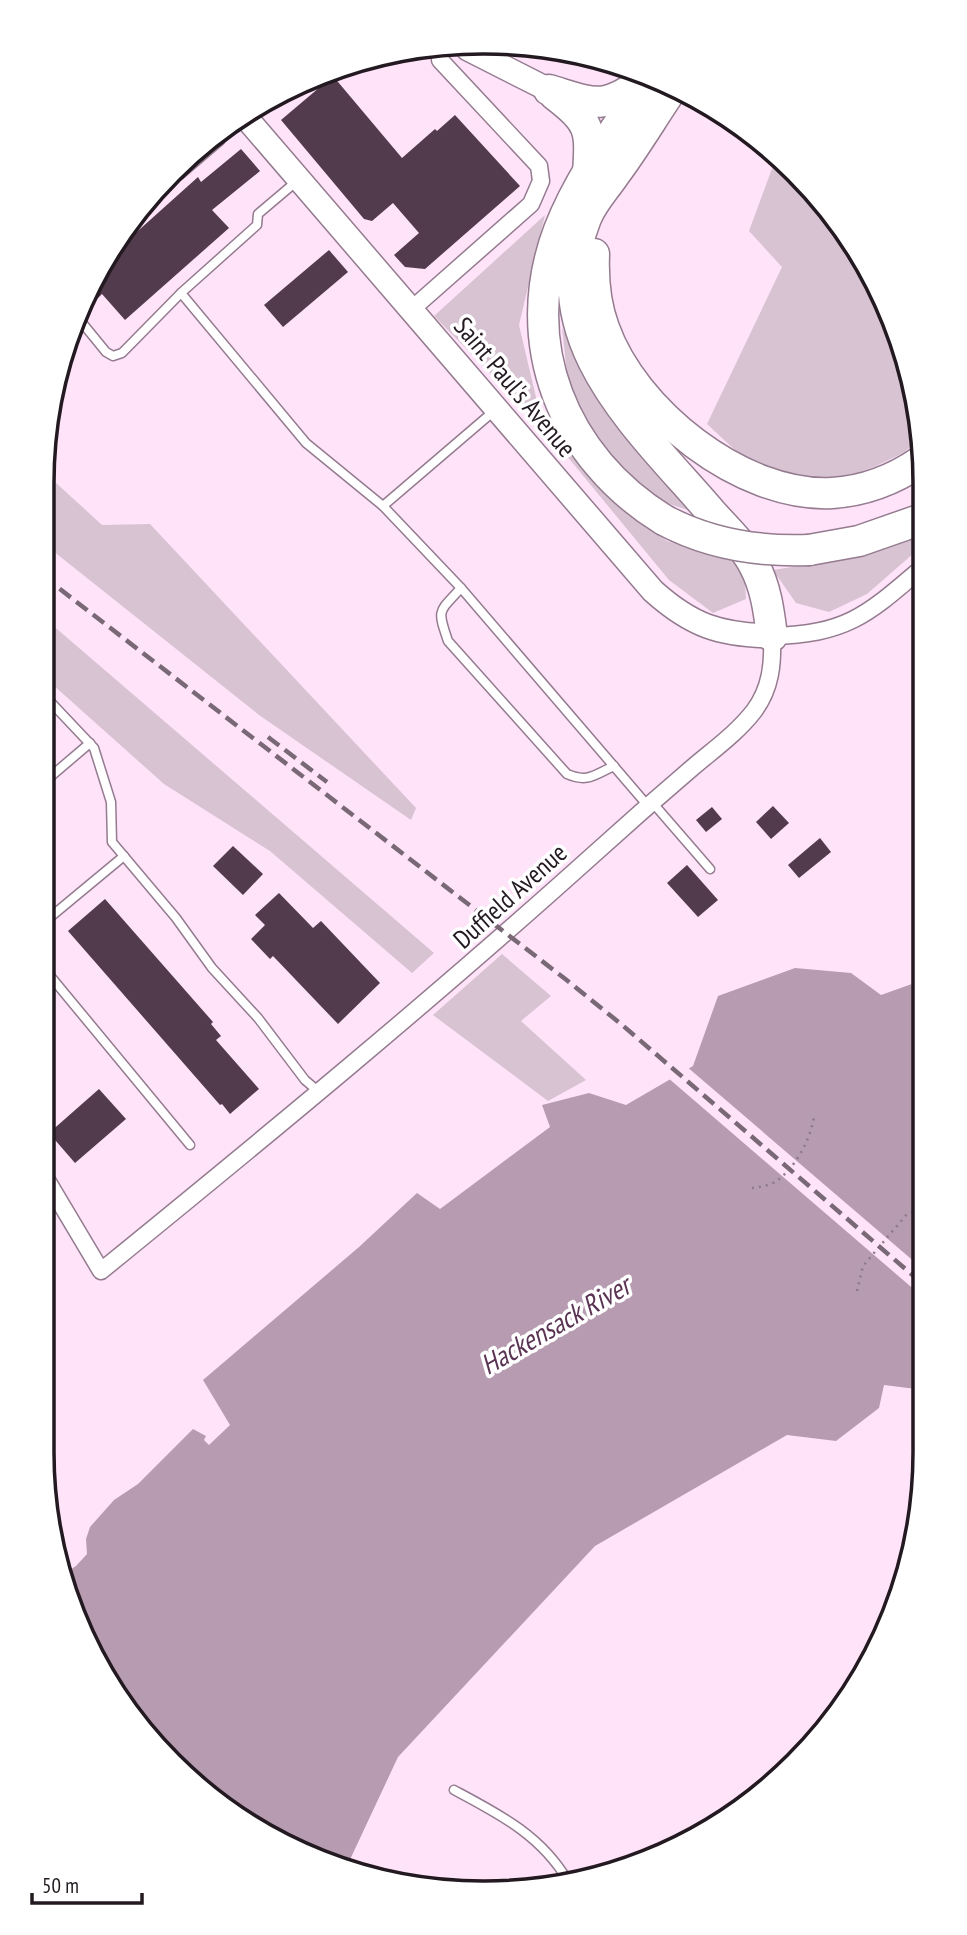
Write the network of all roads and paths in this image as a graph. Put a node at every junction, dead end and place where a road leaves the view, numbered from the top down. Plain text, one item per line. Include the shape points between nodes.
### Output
1 (478, 54) edge
2 (440, 60) dead end
3 (640, 84) edge
4 (645, 86) edge
5 (549, 90) junction
6 (666, 96) edge
7 (251, 123) edge
8 (601, 175) junction
9 (300, 179) junction
10 (181, 293) junction
11 (412, 309) junction
12 (85, 326) edge
13 (496, 409) junction
14 (912, 466) edge
15 (383, 506) junction
16 (913, 522) edge
17 (913, 576) edge
18 (461, 588) junction
19 (772, 636) junction
20 (54, 705) edge
21 (90, 743) junction
22 (614, 766) junction
23 (54, 774) edge
24 (650, 804) junction
25 (124, 856) junction
26 (710, 869) dead end
27 (54, 916) edge
28 (54, 979) edge
29 (319, 1092) junction
30 (814, 1117) dead end
31 (190, 1145) dead end
32 (752, 1188) dead end
33 (54, 1192) edge
34 (913, 1212) edge
35 (856, 1291) dead end
36 (454, 1790) dead end
37 (563, 1874) edge

1 - 5 street
2 - 11 street via 539,166 540,187 531,204
3 - 5 highway via 617,100 603,103
4 - 8 highway
5 - 8 highway via 585,124
6 - 8 highway
7 - 9 street, Saint Paul's Avenue
8 - 14 highway via 594,279 597,305 622,366 665,416 740,471 804,492 861,489
8 - 16 highway, bridge via 564,218 548,267 544,319 549,366 567,418 587,451 621,490 664,520 698,536 736,546 809,550 859,541
8 - 19 highway via 576,257 575,294 583,339 618,403 755,565 768,604
9 - 10 lane via 258,214 257,225
9 - 11 street, Saint Paul's Avenue
10 - 12 lane via 122,353 113,356 106,352
10 - 15 lane via 306,443
11 - 13 street, Saint Paul's Avenue
13 - 15 lane
13 - 19 street, Saint Paul's Avenue via 663,600 716,630
15 - 18 lane
17 - 19 street via 852,621 814,634
18 - 22 lane
18 - 22 lane via 441,610 448,641 567,774 587,779
19 - 24 street, Duffield Avenue via 772,671 760,703 737,730
20 - 21 lane
21 - 23 lane
21 - 25 lane via 111,802 112,842
22 - 24 lane
24 - 26 lane
24 - 29 street, Duffield Avenue via 474,962
25 - 27 lane
25 - 29 lane via 212,968
28 - 31 lane
29 - 33 street, Duffield Avenue via 101,1271
30 - 32 path via 801,1153 778,1181
34 - 35 path via 863,1266
36 - 37 lane via 522,1828

